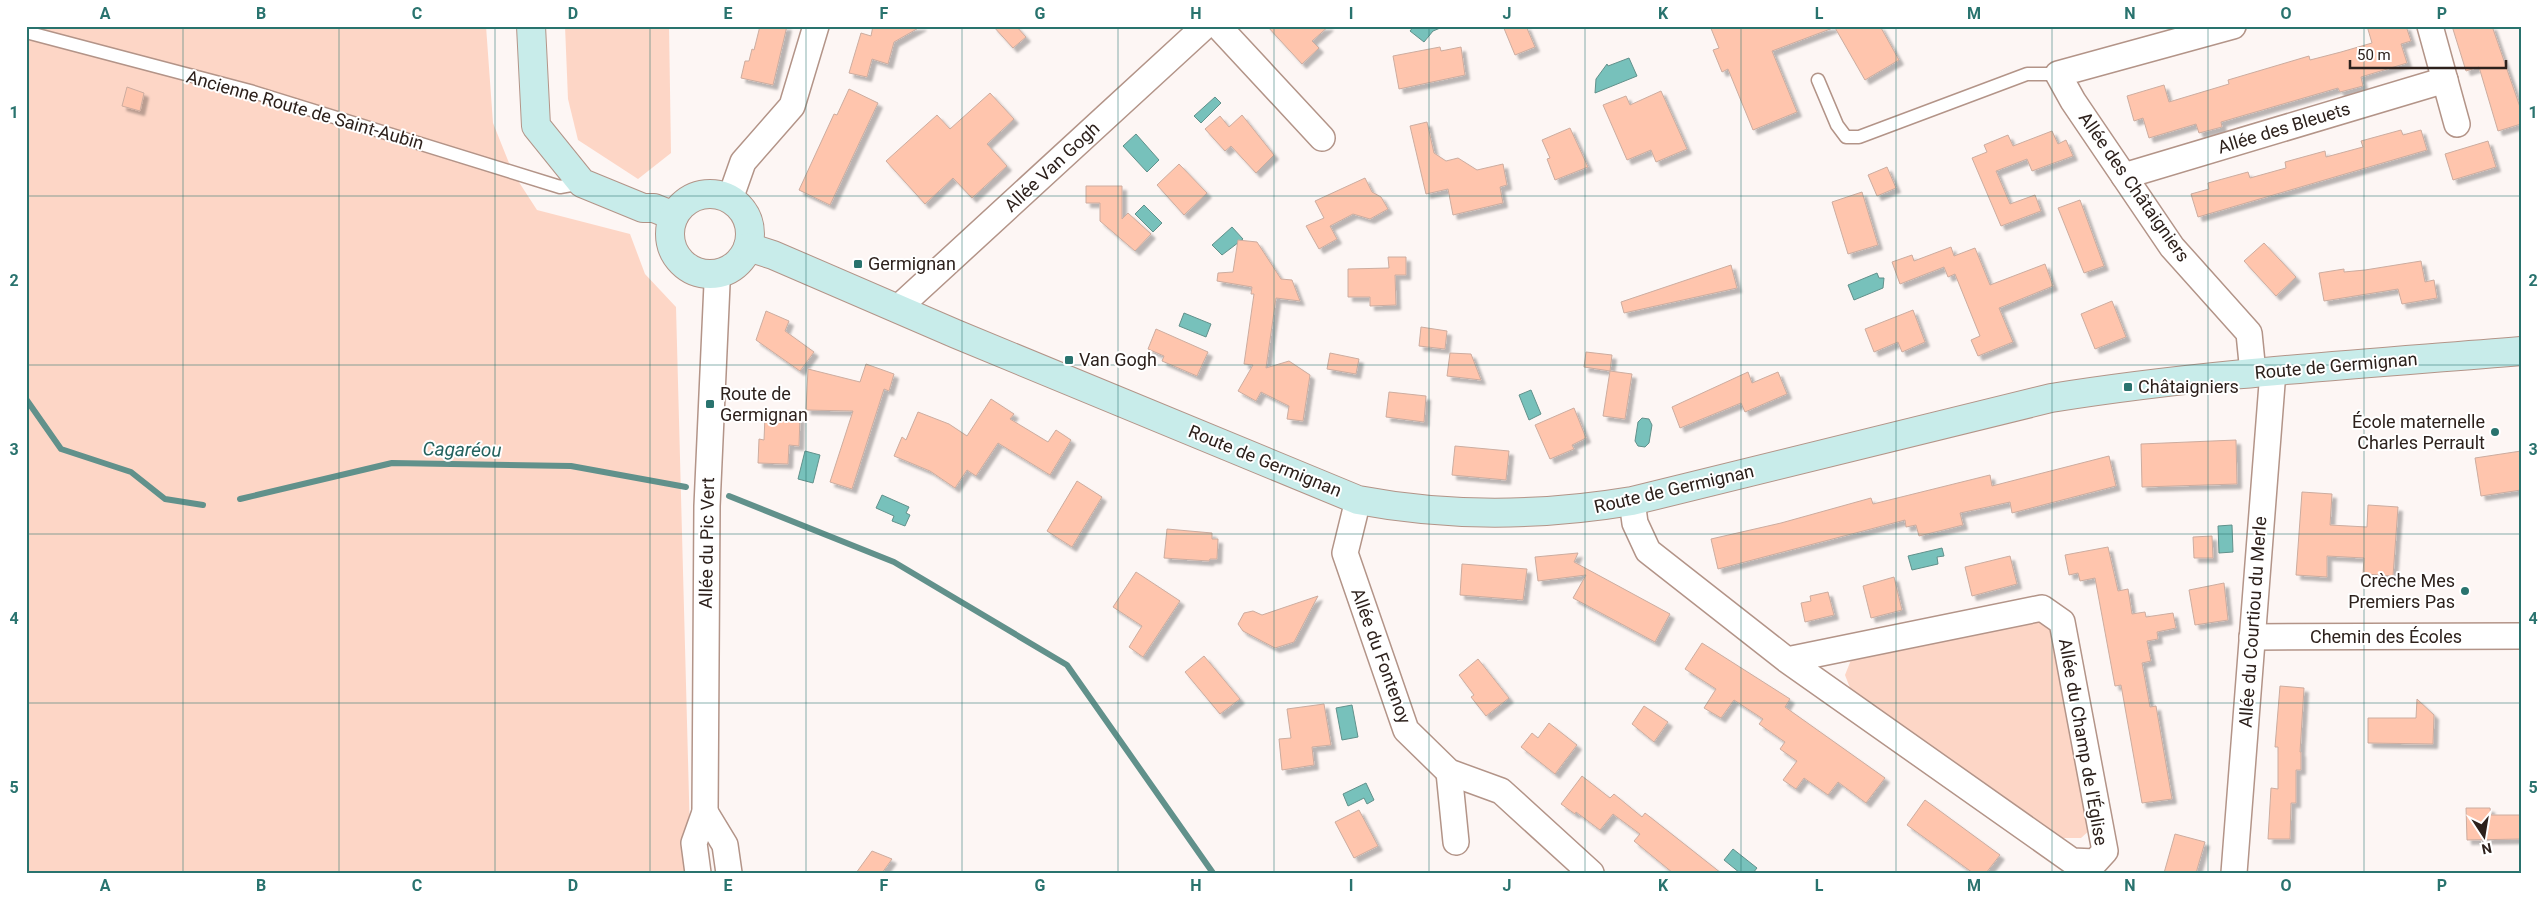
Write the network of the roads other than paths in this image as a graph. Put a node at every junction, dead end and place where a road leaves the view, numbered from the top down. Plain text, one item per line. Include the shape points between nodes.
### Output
1 (531, 26) edge
2 (816, 26) edge
3 (1205, 26) edge
4 (1218, 26) edge
5 (2233, 26) edge
6 (2430, 26) edge
7 (26, 32) edge
8 (2058, 74) junction
9 (1818, 80) dead end
10 (2445, 80) junction
11 (2457, 124) dead end
12 (1322, 138) dead end
13 (2124, 176) junction
14 (582, 183) junction
15 (730, 198) junction
16 (674, 216) junction
17 (748, 247) junction
18 (714, 274) junction
19 (898, 308) junction
20 (2521, 351) edge
21 (2263, 372) junction
22 (1358, 500) junction
23 (1632, 501) junction
24 (2521, 636) edge
25 (2252, 637) junction
26 (1787, 660) junction
27 (1449, 772) junction
28 (705, 812) junction
29 (1456, 842) dead end
30 (698, 873) edge
31 (728, 873) edge
32 (1591, 873) edge
33 (2234, 873) edge

1 - 14 street via 536,126
2 - 15 street via 792,106 743,162
3 - 19 street, Allée Van Gogh
4 - 12 street
5 - 8 street
6 - 10 street
7 - 14 lane, Ancienne Route de Saint-Aubin via 250,91 560,187
8 - 9 lane via 2027,74 1858,137 1846,137 1837,125
8 - 13 street, Allée des Châtaigniers
10 - 11 street
10 - 13 street, Allée des Bleuets
13 - 21 street, Allée des Châtaigniers via 2172,247 2248,333
14 - 16 street via 643,208 654,208
15 - 16 street via 705,193 681,205
15 - 17 street via 748,220
16 - 18 street via 670,240 678,257 691,269
17 - 18 street via 735,265
17 - 19 street, Route de Germignan
18 - 28 street, Allée du Pic Vert via 717,284 707,516
19 - 22 street, Route de Germignan
20 - 21 street, Route de Germignan
21 - 23 street, Route de Germignan via 2126,386 2051,398
21 - 25 street, Allée du Courtiou du Merle
22 - 23 street, Route de Germignan via 1390,506 1517,513 1579,510
22 - 27 street, Allée du Fontenoy via 1344,553 1406,730
23 - 26 street, Allée du Champ de l'Église via 1635,523 1648,551
24 - 25 street, Chemin des Écoles
25 - 33 street, Allée du Courtiou du Merle
26 - 26 street, Allée du Champ de l'Église via 2072,861 2095,862 2105,851 2062,622 2042,608
27 - 29 street
27 - 32 street, Allée du Fontenoy via 1501,791
28 - 30 street, Allée du Pic Vert via 694,843
28 - 31 street via 725,845

